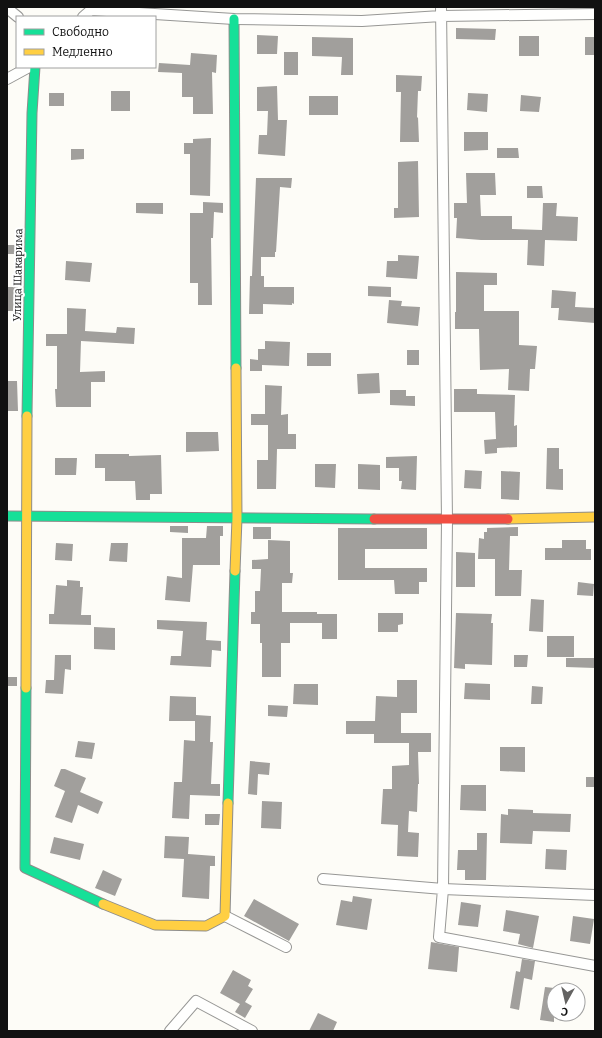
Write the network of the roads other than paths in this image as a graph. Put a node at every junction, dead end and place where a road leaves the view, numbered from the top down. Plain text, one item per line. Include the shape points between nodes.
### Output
1 (7, 8) edge
2 (93, 8) edge
3 (441, 12) edge
4 (595, 14) edge
5 (17, 16) edge
6 (84, 16) edge
7 (234, 19) junction
8 (26, 68) edge
9 (35, 68) edge
10 (7, 80) edge
11 (7, 516) edge
12 (26, 516) junction
13 (595, 517) edge
14 (237, 518) junction
15 (447, 520) junction
16 (323, 879) dead end
17 (443, 889) junction
18 (595, 895) edge
19 (225, 916) junction
20 (286, 947) dead end
21 (595, 966) edge
22 (170, 1031) edge
23 (252, 1031) edge

1 - 5 street
2 - 6 street
2 - 7 street
3 - 4 street
3 - 7 street via 362,21
3 - 15 street
7 - 14 street
8 - 10 street
9 - 12 street, Улица Шакарима via 32,113
11 - 12 street
12 - 14 street
12 - 19 street, Улица Шакарима via 25,868 115,910 155,925 206,926
13 - 15 street
14 - 15 street
14 - 19 street
15 - 17 street
16 - 17 street
17 - 18 street
17 - 21 street via 439,937
19 - 20 street
22 - 23 street via 196,1001

